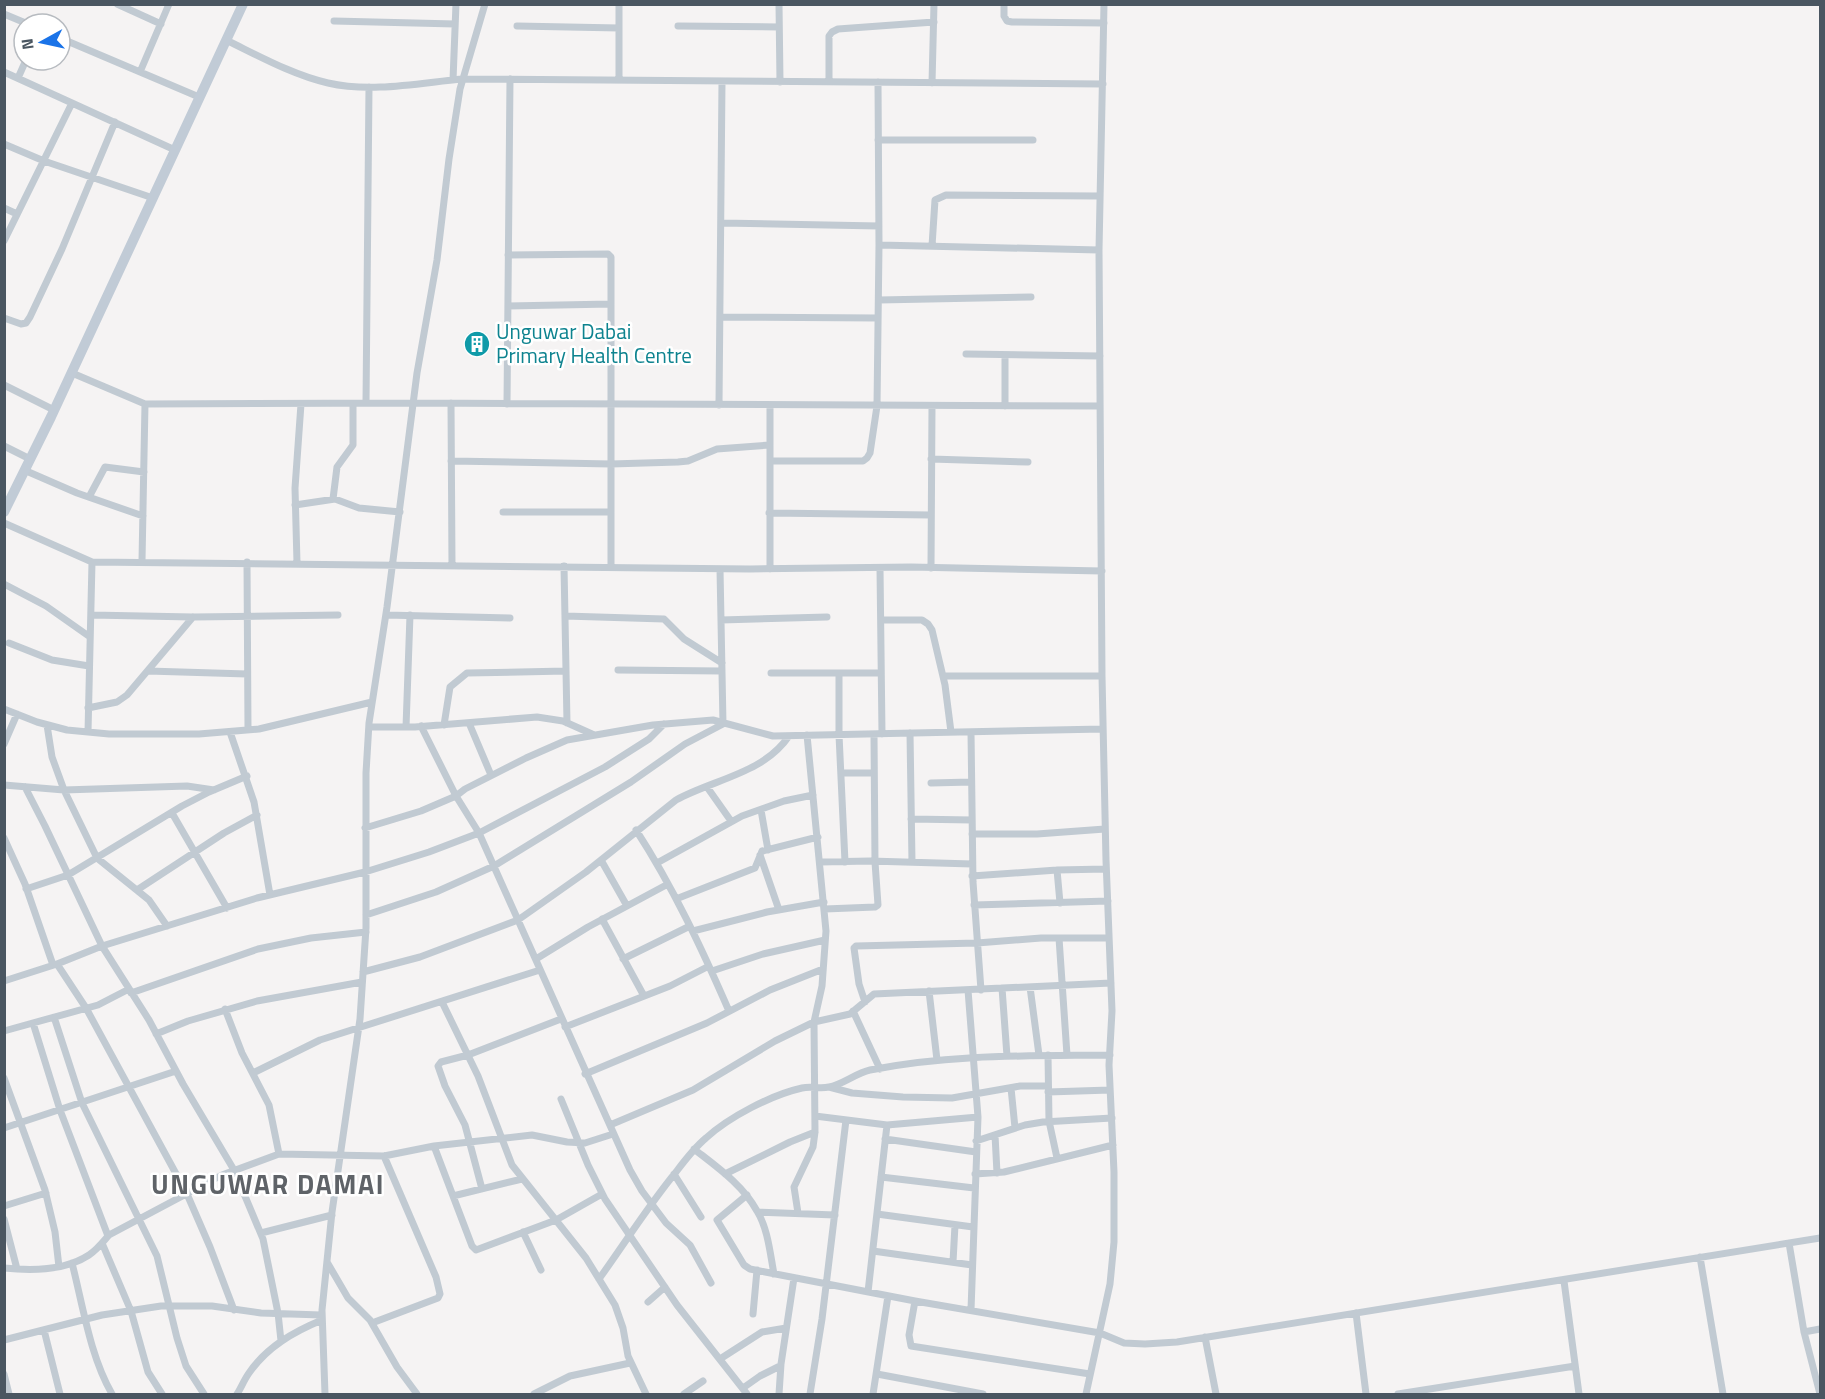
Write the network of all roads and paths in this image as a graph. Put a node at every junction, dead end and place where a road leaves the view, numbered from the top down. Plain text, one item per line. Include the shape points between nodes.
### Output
1 (117, 4) edge
2 (169, 4) edge
3 (243, 4) edge
4 (456, 4) edge
5 (485, 4) edge
6 (619, 4) edge
7 (779, 4) edge
8 (934, 4) edge
9 (1004, 4) edge
10 (1104, 4) edge
11 (334, 21) dead end
12 (934, 22) junction
13 (1104, 23) junction
14 (160, 24) junction
15 (455, 24) junction
16 (517, 26) dead end
17 (678, 26) dead end
18 (779, 27) junction
19 (619, 28) junction
20 (226, 40) junction
21 (72, 43) edge
22 (4, 72) edge
23 (21, 72) edge
24 (140, 72) junction
25 (18, 78) junction
26 (462, 79) junction
27 (510, 79) junction
28 (453, 80) junction
29 (619, 80) junction
30 (722, 81) junction
31 (780, 82) junction
32 (829, 82) junction
33 (878, 82) junction
34 (933, 83) junction
35 (1103, 84) junction
36 (369, 87) junction
37 (199, 97) junction
38 (72, 103) junction
39 (115, 122) junction
40 (878, 140) junction
41 (1033, 140) dead end
42 (4, 144) edge
43 (175, 150) junction
44 (44, 161) junction
45 (91, 177) junction
46 (1100, 196) junction
47 (153, 198) junction
48 (4, 208) edge
49 (17, 214) junction
50 (721, 223) junction
51 (879, 226) junction
52 (4, 241) edge
53 (879, 245) junction
54 (932, 246) junction
55 (1099, 250) junction
56 (508, 255) junction
57 (1031, 297) dead end
58 (879, 300) junction
59 (611, 304) junction
60 (508, 306) junction
61 (720, 316) junction
62 (4, 318) edge
63 (878, 318) junction
64 (966, 354) dead end
65 (1005, 356) junction
66 (1100, 356) junction
67 (72, 373) junction
68 (4, 385) edge
69 (366, 403) junction
70 (413, 403) junction
71 (145, 404) junction
72 (301, 404) junction
73 (353, 404) junction
74 (451, 404) junction
75 (507, 404) junction
76 (610, 405) junction
77 (719, 405) junction
78 (770, 405) junction
79 (877, 406) junction
80 (932, 406) junction
81 (1005, 406) junction
82 (1100, 406) junction
83 (54, 410) junction
84 (4, 446) edge
85 (770, 446) junction
86 (30, 459) junction
87 (932, 459) junction
88 (770, 460) junction
89 (451, 461) junction
90 (1028, 462) dead end
91 (611, 464) junction
92 (24, 470) junction
93 (144, 472) junction
94 (89, 497) junction
95 (7, 500) edge
96 (333, 500) junction
97 (295, 506) junction
98 (4, 512) edge
99 (400, 512) junction
100 (503, 512) dead end
101 (611, 512) junction
102 (769, 513) junction
103 (931, 515) junction
104 (143, 516) junction
105 (4, 523) edge
106 (142, 561) junction
107 (92, 562) junction
108 (247, 562) junction
109 (297, 563) junction
110 (393, 565) junction
111 (452, 565) junction
112 (564, 566) junction
113 (611, 567) junction
114 (720, 568) junction
115 (880, 568) junction
116 (931, 568) junction
117 (770, 569) junction
118 (1102, 571) junction
119 (4, 584) edge
120 (91, 615) junction
121 (247, 615) junction
122 (338, 615) dead end
123 (386, 615) junction
124 (410, 615) junction
125 (565, 616) junction
126 (193, 617) junction
127 (827, 617) dead end
128 (510, 618) dead end
129 (721, 620) junction
130 (880, 620) junction
131 (90, 637) junction
132 (9, 643) dead end
133 (89, 666) junction
134 (722, 667) junction
135 (618, 670) dead end
136 (148, 671) junction
137 (566, 671) junction
138 (771, 673) dead end
139 (839, 673) junction
140 (881, 673) junction
141 (247, 674) junction
142 (944, 676) junction
143 (1102, 676) junction
144 (372, 702) junction
145 (88, 708) junction
146 (4, 709) edge
147 (17, 714) junction
148 (469, 723) junction
149 (567, 723) junction
150 (664, 724) junction
151 (723, 724) junction
152 (47, 725) junction
153 (444, 725) junction
154 (369, 726) junction
155 (421, 726) junction
156 (406, 727) junction
157 (1103, 729) junction
158 (248, 730) junction
159 (88, 732) junction
160 (230, 732) junction
161 (951, 732) junction
162 (971, 732) junction
163 (910, 733) junction
164 (592, 734) junction
165 (874, 734) junction
166 (882, 734) junction
167 (807, 735) junction
168 (839, 735) junction
169 (789, 736) junction
170 (4, 744) edge
171 (841, 773) junction
172 (874, 773) junction
173 (492, 775) junction
174 (247, 776) junction
175 (971, 782) junction
176 (931, 783) dead end
177 (4, 785) edge
178 (707, 787) junction
179 (25, 788) junction
180 (64, 790) junction
181 (214, 790) junction
182 (813, 795) junction
183 (456, 796) junction
184 (760, 810) junction
185 (172, 813) junction
186 (257, 815) junction
187 (911, 819) junction
188 (972, 820) junction
189 (730, 821) junction
190 (365, 828) junction
191 (636, 830) junction
192 (1105, 830) junction
193 (478, 833) junction
194 (972, 834) junction
195 (818, 837) junction
196 (4, 838) edge
197 (768, 850) junction
198 (195, 852) junction
199 (759, 854) junction
200 (97, 858) junction
201 (601, 860) junction
202 (820, 862) junction
203 (845, 862) junction
204 (875, 862) junction
205 (912, 862) junction
206 (657, 863) junction
207 (972, 864) junction
208 (494, 866) junction
209 (1106, 869) junction
210 (1058, 870) junction
211 (366, 872) junction
212 (68, 875) junction
213 (972, 876) junction
214 (668, 884) junction
215 (26, 889) junction
216 (137, 890) junction
217 (270, 895) junction
218 (676, 899) junction
219 (1108, 901) junction
220 (1060, 903) junction
221 (824, 905) junction
222 (974, 905) junction
223 (627, 906) junction
224 (227, 908) junction
225 (779, 910) junction
226 (366, 915) junction
227 (518, 920) junction
228 (602, 920) junction
229 (167, 926) junction
230 (692, 929) junction
231 (366, 932) junction
232 (1059, 938) junction
233 (1109, 938) junction
234 (825, 940) junction
235 (977, 943) junction
236 (102, 946) junction
237 (536, 959) junction
238 (623, 959) junction
239 (55, 964) junction
240 (710, 968) junction
241 (823, 969) junction
242 (540, 970) junction
243 (363, 972) junction
244 (4, 981) edge
245 (362, 982) junction
246 (1111, 983) junction
247 (1062, 986) junction
248 (1030, 987) junction
249 (1002, 988) junction
250 (968, 990) junction
251 (981, 990) junction
252 (130, 991) junction
253 (929, 991) junction
254 (644, 996) junction
255 (442, 1002) junction
256 (865, 1002) junction
257 (86, 1008) junction
258 (225, 1009) junction
259 (729, 1011) junction
260 (854, 1011) junction
261 (54, 1017) junction
262 (561, 1019) junction
263 (814, 1022) junction
264 (33, 1023) junction
265 (565, 1028) junction
266 (359, 1029) junction
267 (4, 1031) edge
268 (156, 1034) junction
269 (468, 1055) junction
270 (1038, 1055) junction
271 (1047, 1055) junction
272 (1067, 1055) junction
273 (1110, 1055) junction
274 (973, 1056) junction
275 (1007, 1056) junction
276 (937, 1060) junction
277 (880, 1069) junction
278 (176, 1071) junction
279 (254, 1073) junction
280 (585, 1074) junction
281 (4, 1078) edge
282 (813, 1086) junction
283 (129, 1087) junction
284 (829, 1087) junction
285 (1011, 1088) junction
286 (1048, 1089) junction
287 (1110, 1090) junction
288 (976, 1094) junction
289 (561, 1099) dead end
290 (82, 1103) junction
291 (60, 1110) junction
292 (815, 1116) junction
293 (978, 1117) junction
294 (1112, 1118) junction
295 (846, 1120) junction
296 (1049, 1121) junction
297 (20, 1123) junction
298 (610, 1125) junction
299 (887, 1125) junction
300 (4, 1128) edge
301 (1015, 1128) junction
302 (815, 1132) junction
303 (613, 1134) junction
304 (995, 1135) junction
305 (502, 1138) junction
306 (885, 1139) junction
307 (976, 1141) junction
308 (470, 1142) junction
309 (578, 1143) junction
310 (1113, 1145) junction
311 (434, 1146) junction
312 (694, 1149) junction
313 (976, 1152) junction
314 (279, 1154) junction
315 (339, 1156) junction
316 (384, 1156) junction
317 (1057, 1158) junction
318 (234, 1170) junction
319 (997, 1173) junction
320 (674, 1174) junction
321 (725, 1174) junction
322 (975, 1174) junction
323 (881, 1177) junction
324 (522, 1179) junction
325 (974, 1188) junction
326 (482, 1189) junction
327 (46, 1193) junction
328 (187, 1194) junction
329 (602, 1194) junction
330 (747, 1195) junction
331 (453, 1196) junction
332 (651, 1203) junction
333 (4, 1206) edge
334 (758, 1212) junction
335 (798, 1213) junction
336 (877, 1214) junction
337 (332, 1215) junction
338 (834, 1215) junction
339 (701, 1217) dead end
340 (4, 1219) edge
341 (139, 1219) junction
342 (556, 1220) junction
343 (955, 1225) junction
344 (973, 1227) junction
345 (523, 1232) junction
346 (261, 1233) junction
347 (630, 1234) junction
348 (108, 1236) junction
349 (1821, 1238) edge
350 (102, 1243) junction
351 (1789, 1243) junction
352 (873, 1251) junction
353 (1700, 1257) junction
354 (327, 1262) junction
355 (953, 1262) junction
356 (72, 1263) junction
357 (972, 1265) junction
358 (59, 1267) junction
359 (4, 1268) edge
360 (17, 1269) junction
361 (541, 1270) dead end
362 (757, 1270) junction
363 (774, 1274) junction
364 (794, 1278) junction
365 (599, 1279) junction
366 (1564, 1281) junction
367 (711, 1283) dead end
368 (826, 1284) junction
369 (664, 1287) junction
370 (868, 1292) junction
371 (888, 1296) junction
372 (915, 1301) junction
373 (648, 1302) dead end
374 (170, 1306) junction
375 (234, 1310) junction
376 (970, 1310) junction
377 (131, 1311) junction
378 (278, 1313) junction
379 (1356, 1313) junction
380 (753, 1314) dead end
381 (322, 1318) junction
382 (87, 1320) junction
383 (372, 1323) junction
384 (786, 1328) junction
385 (1821, 1329) edge
386 (44, 1330) junction
387 (1804, 1332) junction
388 (1100, 1333) junction
389 (1205, 1337) junction
390 (4, 1341) edge
391 (281, 1341) junction
392 (720, 1359) junction
393 (630, 1363) junction
394 (780, 1366) junction
395 (1575, 1366) junction
396 (4, 1374) edge
397 (877, 1374) junction
398 (1090, 1374) junction
399 (703, 1381) dead end
400 (548, 1391) edge
401 (745, 1391) edge
402 (415, 1394) edge
403 (9, 1395) edge
404 (60, 1395) edge
405 (112, 1395) edge
406 (162, 1395) edge
407 (204, 1395) edge
408 (237, 1395) edge
409 (325, 1395) edge
410 (534, 1395) edge
411 (646, 1395) edge
412 (684, 1395) edge
413 (779, 1395) edge
414 (810, 1395) edge
415 (873, 1395) edge
416 (984, 1395) edge
417 (1086, 1395) edge
418 (1216, 1395) edge
419 (1366, 1395) edge
420 (1398, 1395) edge
421 (1579, 1395) edge
422 (1724, 1395) edge
423 (1820, 1395) edge

1 - 14 street
2 - 14 street
3 - 20 street
4 - 15 street
5 - 26 street
6 - 19 street
7 - 18 street
8 - 12 street
9 - 13 street via 1004,15 1012,22
10 - 13 street
11 - 15 street
12 - 32 street via 832,32
12 - 34 street
13 - 35 street
14 - 24 street
15 - 28 street
16 - 19 street
17 - 18 street
18 - 31 street
19 - 29 street
20 - 36 street via 282,67 329,83
20 - 37 street
21 - 24 street
22 - 25 street
23 - 25 street
24 - 37 street
25 - 38 street
26 - 27 street
26 - 28 street
26 - 70 street
27 - 29 street
27 - 56 street
28 - 36 street
29 - 30 street
30 - 31 street
30 - 50 street
31 - 32 street
32 - 33 street
33 - 34 street
33 - 40 street
34 - 35 street
35 - 46 street
36 - 69 street
37 - 43 street
38 - 39 street
38 - 44 street
39 - 43 street
39 - 45 street
40 - 41 street
40 - 51 street
42 - 44 street
43 - 47 street
44 - 45 street
44 - 49 street
45 - 47 street
45 - 62 street via 30,317 21,324
46 - 54 street via 940,196 935,200
46 - 55 street
47 - 67 street
48 - 49 street
49 - 52 street
50 - 51 street
50 - 61 street
51 - 53 street
53 - 54 street
53 - 58 street
54 - 55 street
55 - 66 street
56 - 59 street via 608,254 612,265
56 - 60 street
57 - 58 street
58 - 63 street
59 - 60 street
59 - 76 street
60 - 75 street
61 - 63 street
61 - 77 street
63 - 79 street
64 - 65 street
65 - 66 street
65 - 81 street
66 - 82 street
67 - 71 street
67 - 83 street
68 - 83 street
69 - 70 street
69 - 73 street
70 - 74 street
70 - 99 street
71 - 72 street
71 - 93 street
72 - 73 street
72 - 97 street
73 - 96 street via 352,445 337,467
74 - 75 street
74 - 89 street
75 - 76 street
76 - 77 street
76 - 91 street
77 - 78 street
78 - 79 street
78 - 85 street
79 - 80 street
79 - 88 street via 870,453 863,461
80 - 81 street
80 - 87 street
81 - 82 street
82 - 118 street
83 - 86 street
84 - 86 street
85 - 88 street
85 - 91 street via 717,449 688,461
86 - 92 street
87 - 90 street
87 - 103 street
88 - 102 street
89 - 91 street
89 - 111 street
91 - 101 street
92 - 94 street
92 - 95 street
93 - 94 street via 105,466
93 - 104 street
94 - 104 street
95 - 98 street
96 - 97 street
96 - 99 street via 359,508
97 - 109 street
99 - 110 street
100 - 101 street
101 - 113 street
102 - 103 street
102 - 117 street
103 - 116 street
104 - 106 street
105 - 107 street
106 - 107 street
106 - 108 street
107 - 120 street
108 - 109 street
108 - 121 street
109 - 110 street
110 - 111 street
110 - 123 street
111 - 112 street
112 - 113 street
112 - 125 street
113 - 114 street
114 - 117 street
114 - 129 street
115 - 116 street
115 - 117 street
115 - 130 street
116 - 118 street
118 - 143 street
119 - 131 street via 46,606
120 - 126 street
120 - 131 street
121 - 122 street
121 - 126 street
121 - 141 street
123 - 124 street
123 - 144 street
124 - 128 street
124 - 156 street
125 - 134 street via 664,620
125 - 137 street
126 - 136 street
127 - 129 street
129 - 134 street
130 - 140 street
130 - 142 street via 922,620 928,624
131 - 133 street
132 - 133 street via 52,660
133 - 145 street
134 - 135 street
134 - 151 street
136 - 141 street
136 - 145 street via 117,702
137 - 149 street
137 - 153 street via 467,673 450,687
138 - 139 street
139 - 140 street
139 - 168 street
140 - 166 street
141 - 158 street
142 - 143 street
142 - 161 street
143 - 157 street
144 - 154 street
144 - 158 street
145 - 159 street
146 - 147 street
147 - 152 street
147 - 170 street
148 - 149 street via 537,717
148 - 153 street
148 - 173 street
149 - 164 street
150 - 151 street via 713,720
150 - 164 street
150 - 193 street via 649,739 605,767
151 - 169 street
151 - 208 street via 685,744
152 - 159 street
152 - 180 street via 52,757
153 - 155 street
154 - 156 street
154 - 190 street
155 - 156 street
155 - 183 street
157 - 162 street
157 - 192 street
158 - 160 street
159 - 160 street
160 - 174 street
161 - 162 street
161 - 163 street
162 - 175 street
163 - 166 street
163 - 187 street
164 - 173 street via 567,740
165 - 166 street
165 - 168 street
165 - 172 street
167 - 168 street
167 - 169 street
167 - 182 street
168 - 171 street
169 - 178 street via 770,757
171 - 172 street
171 - 203 street
172 - 204 street
173 - 183 street
174 - 181 street
174 - 186 street
175 - 176 street
175 - 188 street
177 - 179 street
178 - 189 street
178 - 191 street via 676,800
179 - 180 street
179 - 212 street
180 - 181 street via 187,786
180 - 200 street
181 - 185 street
182 - 184 street
182 - 195 street
183 - 190 street
183 - 193 street
184 - 189 street
184 - 197 street
185 - 198 street
185 - 200 street
186 - 198 street
186 - 217 street
187 - 188 street
187 - 205 street
188 - 194 street
189 - 206 street
190 - 211 street
191 - 201 street
191 - 206 street
192 - 194 street
192 - 209 street
193 - 208 street
193 - 211 street
194 - 207 street
195 - 197 street
195 - 202 street
196 - 215 street
197 - 199 street
198 - 216 street
198 - 224 street
199 - 218 street via 755,868
199 - 225 street
200 - 212 street
200 - 216 street
201 - 223 street
201 - 227 street
202 - 203 street
202 - 221 street
203 - 204 street
204 - 205 street
204 - 221 street via 877,906
205 - 207 street
206 - 214 street
207 - 213 street
208 - 226 street via 436,892
208 - 227 street
209 - 210 street
209 - 219 street
210 - 213 street
210 - 220 street
211 - 217 street
211 - 226 street
212 - 215 street
212 - 236 street
213 - 222 street
214 - 218 street
214 - 223 street
215 - 239 street
216 - 229 street
217 - 224 street
218 - 230 street
219 - 220 street
219 - 233 street
220 - 222 street
221 - 225 street
221 - 234 street
222 - 235 street
223 - 228 street
224 - 229 street
225 - 230 street
226 - 231 street
227 - 237 street
227 - 243 street via 420,957
228 - 237 street
228 - 238 street
229 - 236 street
230 - 238 street
230 - 240 street
231 - 243 street
231 - 252 street via 258,949
232 - 233 street
232 - 235 street
232 - 247 street
233 - 246 street
234 - 240 street
234 - 241 street
235 - 251 street
235 - 256 street via 856,945
236 - 239 street
236 - 252 street
237 - 242 street
238 - 254 street
239 - 244 street
239 - 257 street
240 - 254 street
240 - 259 street
241 - 259 street
241 - 263 street
242 - 255 street
242 - 262 street
243 - 245 street
245 - 258 street
245 - 266 street
246 - 247 street
246 - 273 street
247 - 248 street
247 - 272 street
248 - 249 street
248 - 270 street
249 - 251 street
249 - 275 street
250 - 251 street
250 - 253 street
250 - 274 street
252 - 257 street
252 - 268 street
253 - 256 street via 882,992
253 - 276 street
254 - 265 street
255 - 266 street
255 - 269 street
256 - 260 street
257 - 261 street
257 - 283 street
258 - 268 street
258 - 279 street
259 - 280 street
260 - 263 street
260 - 277 street
261 - 264 street
261 - 290 street
262 - 265 street
262 - 269 street
263 - 282 street
263 - 298 street via 693,1090
264 - 267 street
264 - 291 street
265 - 280 street
266 - 279 street via 320,1040
266 - 315 street
268 - 278 street
269 - 305 street
269 - 308 street via 441,1062 438,1069
270 - 271 street
270 - 275 street
271 - 272 street
271 - 286 street
272 - 273 street
273 - 287 street
274 - 275 street
274 - 276 street
274 - 288 street
276 - 277 street
277 - 284 street via 855,1074
278 - 283 street
278 - 318 street
279 - 314 street via 269,1106
280 - 298 street
281 - 297 street
282 - 284 street
282 - 292 street
282 - 312 street via 788,1092 726,1122
283 - 290 street
283 - 328 street
284 - 288 street via 903,1097 952,1098
285 - 286 street
285 - 288 street
285 - 301 street
286 - 287 street
286 - 296 street
287 - 294 street
288 - 293 street
289 - 309 street
290 - 291 street
290 - 341 street
291 - 297 street
291 - 348 street
292 - 295 street
292 - 302 street
293 - 299 street
293 - 307 street
294 - 296 street
294 - 310 street
295 - 299 street
295 - 338 street
296 - 301 street
296 - 317 street
297 - 300 street
297 - 327 street
298 - 303 street
299 - 306 street
301 - 304 street
302 - 321 street
302 - 335 street via 813,1147 794,1187
303 - 309 street
303 - 332 street
304 - 307 street
304 - 319 street
305 - 308 street
305 - 309 street via 538,1135
305 - 324 street
306 - 313 street
306 - 323 street
307 - 313 street
308 - 311 street
308 - 326 street
309 - 329 street
310 - 317 street
310 - 388 street via 1114,1242
311 - 316 street
311 - 331 street
312 - 320 street
312 - 321 street
313 - 322 street
314 - 315 street
314 - 318 street
315 - 316 street
315 - 337 street
316 - 383 street via 440,1294
317 - 319 street
318 - 328 street
318 - 346 street
319 - 322 street
320 - 332 street
320 - 339 street
321 - 330 street
322 - 325 street
323 - 325 street
323 - 336 street
324 - 326 street
324 - 342 street
325 - 344 street
326 - 331 street
327 - 333 street
327 - 358 street
328 - 341 street
328 - 375 street
329 - 342 street
329 - 347 street
330 - 334 street
330 - 362 street via 717,1220 744,1265
331 - 345 street via 474,1249
332 - 347 street
332 - 367 street via 670,1229 690,1245
334 - 335 street
334 - 363 street
335 - 338 street
336 - 343 street
336 - 352 street
337 - 346 street
337 - 354 street
338 - 368 street
340 - 360 street
341 - 348 street
341 - 374 street via 157,1256
342 - 345 street
342 - 365 street
343 - 344 street
343 - 355 street
344 - 357 street
345 - 361 street
346 - 378 street
347 - 365 street
347 - 369 street
348 - 350 street
349 - 351 street
350 - 356 street
350 - 377 street
351 - 353 street
351 - 387 street
352 - 355 street
352 - 370 street
353 - 366 street
353 - 422 street
354 - 381 street
354 - 383 street via 348,1298
355 - 357 street
356 - 358 street
356 - 382 street
357 - 376 street
358 - 360 street
359 - 360 street
362 - 363 street
362 - 380 street
363 - 364 street
364 - 368 street
364 - 384 street
365 - 393 street via 615,1305
366 - 379 street
366 - 395 street
368 - 370 street
368 - 414 street
369 - 373 street
369 - 392 street
370 - 371 street
371 - 372 street
371 - 397 street
372 - 376 street
372 - 398 street via 910,1346
374 - 375 street
374 - 377 street
374 - 407 street via 186,1366
375 - 378 street
376 - 388 street
377 - 382 street
377 - 406 street via 148,1372
378 - 381 street
378 - 391 street
379 - 389 street
379 - 419 street
381 - 391 street
381 - 409 street
382 - 386 street
382 - 405 street via 90,1340
383 - 402 street
384 - 392 street via 762,1332
384 - 394 street
385 - 387 street
386 - 390 street
386 - 404 street
387 - 423 street
388 - 389 street via 1124,1342 1145,1344
388 - 398 street
389 - 418 street
391 - 408 street via 248,1374
392 - 401 street
393 - 400 street via 580,1373
393 - 411 street
394 - 401 street via 760,1376
394 - 413 street
395 - 420 street
395 - 421 street
396 - 403 street
397 - 415 street
397 - 416 street
398 - 417 street
399 - 412 street
400 - 410 street

